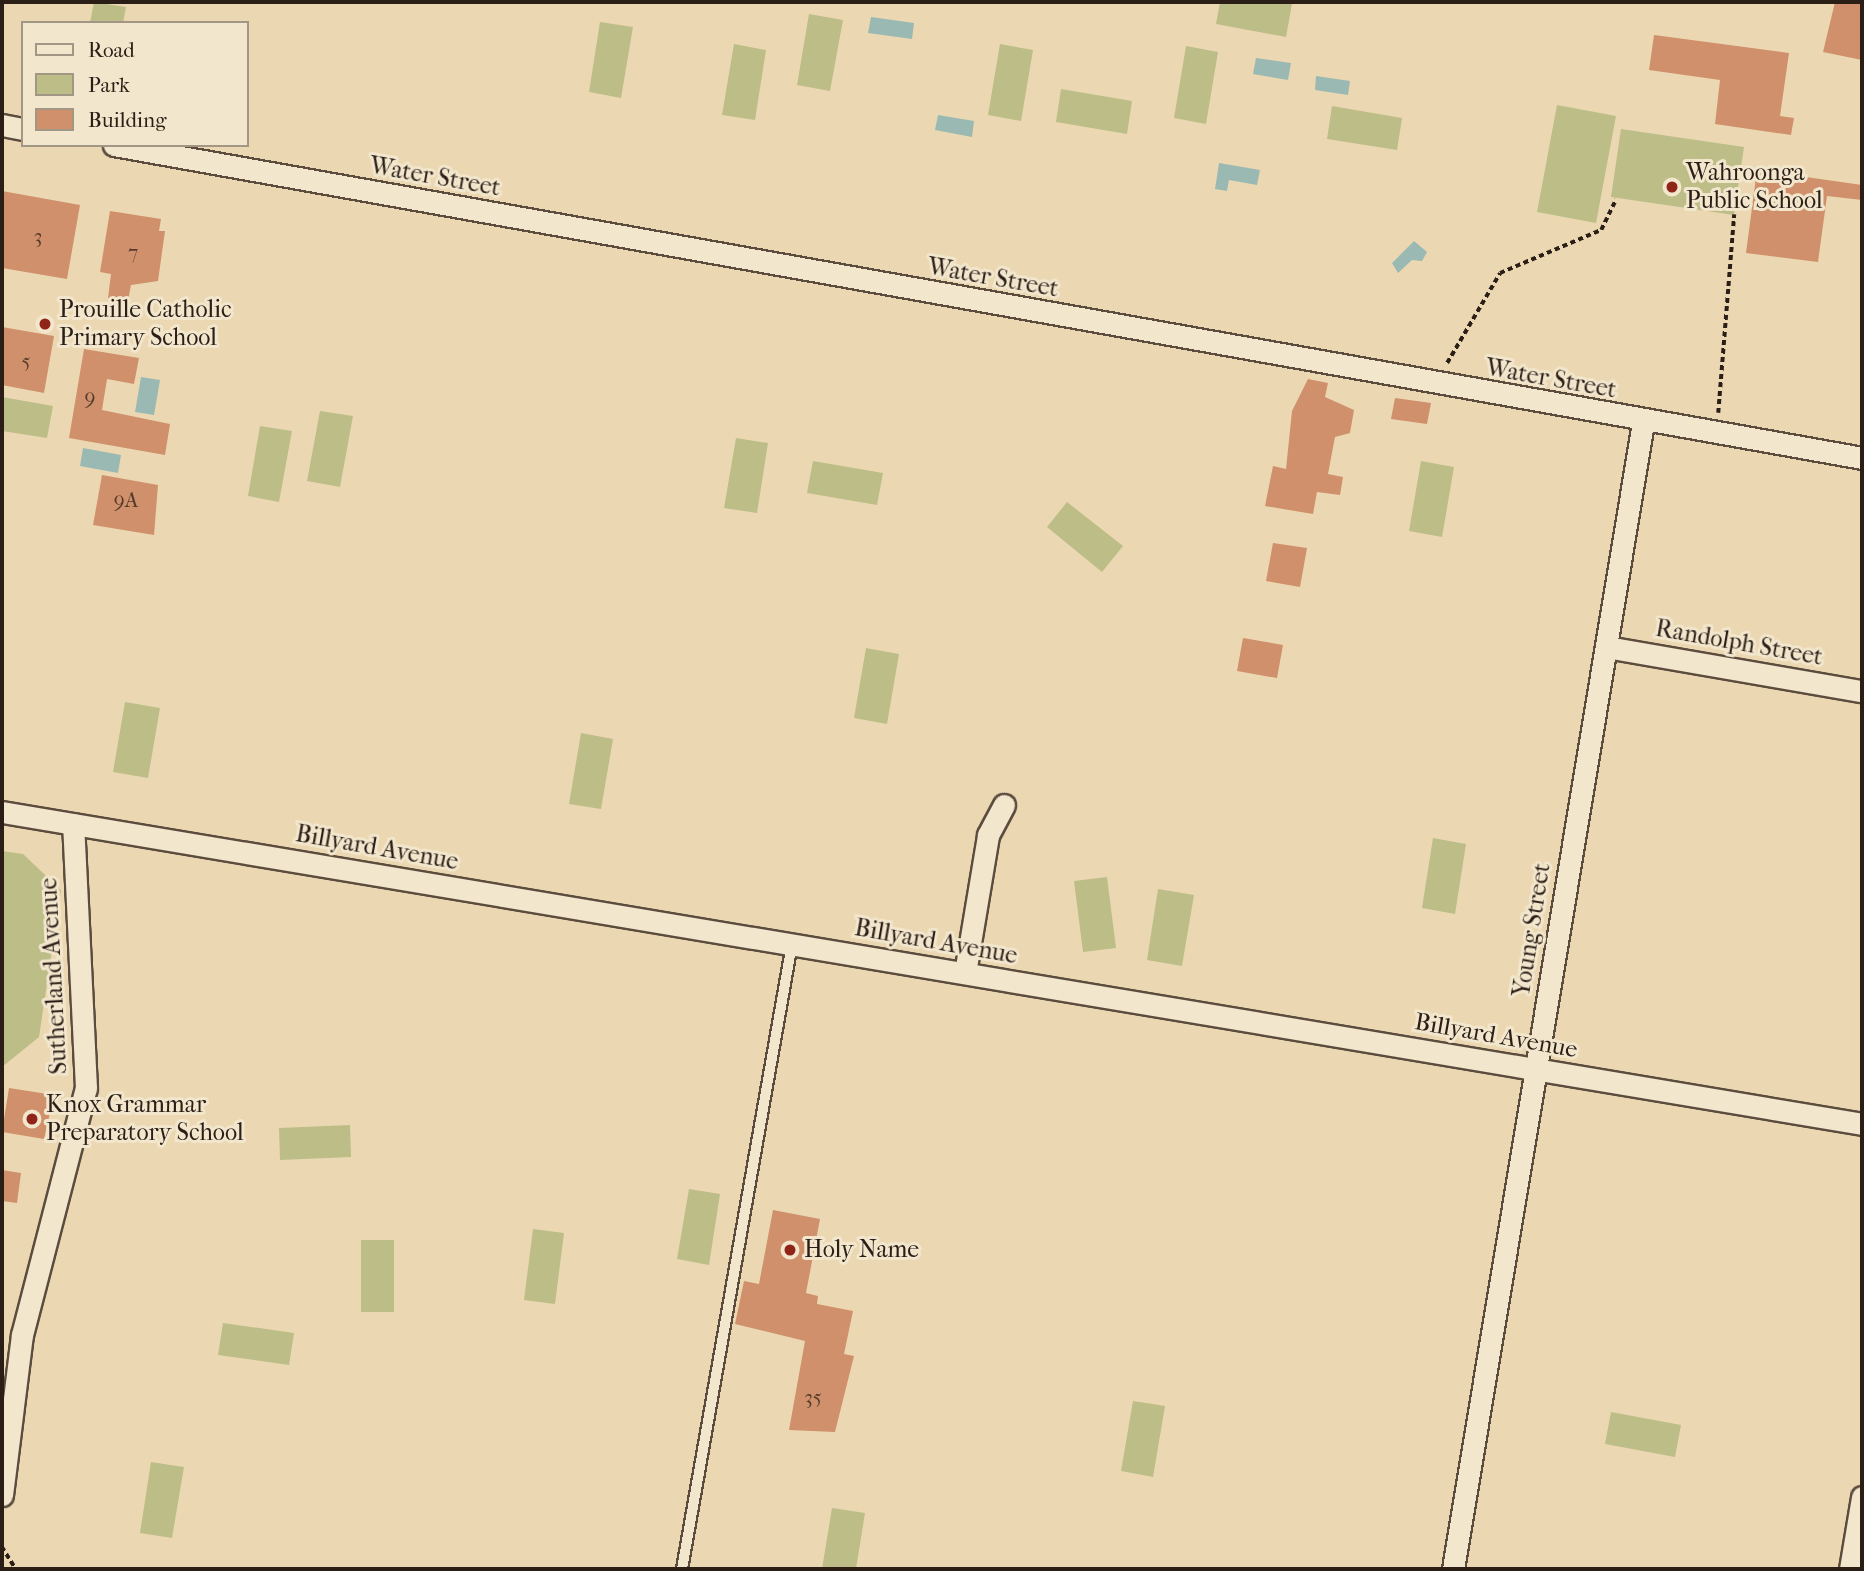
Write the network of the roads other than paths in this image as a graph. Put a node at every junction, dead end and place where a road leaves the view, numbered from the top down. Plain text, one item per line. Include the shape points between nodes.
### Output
1 (2, 125) edge
2 (21, 129) edge
3 (125, 147) edge
4 (1643, 423) junction
5 (1862, 458) edge
6 (1606, 647) junction
7 (1862, 691) edge
8 (1004, 806) dead end
9 (2, 812) edge
10 (73, 824) junction
11 (792, 944) junction
12 (965, 973) junction
13 (1536, 1069) junction
14 (1862, 1124) edge
15 (2, 1495) edge
16 (1862, 1497) edge
17 (1860, 1519) edge
18 (682, 1569) edge
19 (1453, 1569) edge
20 (1850, 1569) edge

1 - 2 street
3 - 4 street, Water Street
4 - 5 street, Water Street
4 - 6 street, Young Street
6 - 7 street, Randolph Street
6 - 13 street, Young Street
8 - 12 street via 988,835
9 - 10 street, Billyard Avenue
10 - 11 street, Billyard Avenue
10 - 15 street, Sutherland Avenue via 86,1088 22,1335
11 - 12 street, Billyard Avenue
11 - 18 lane
12 - 13 street, Billyard Avenue
13 - 14 street, Billyard Avenue
13 - 19 street, Young Street
16 - 17 street
17 - 20 street

